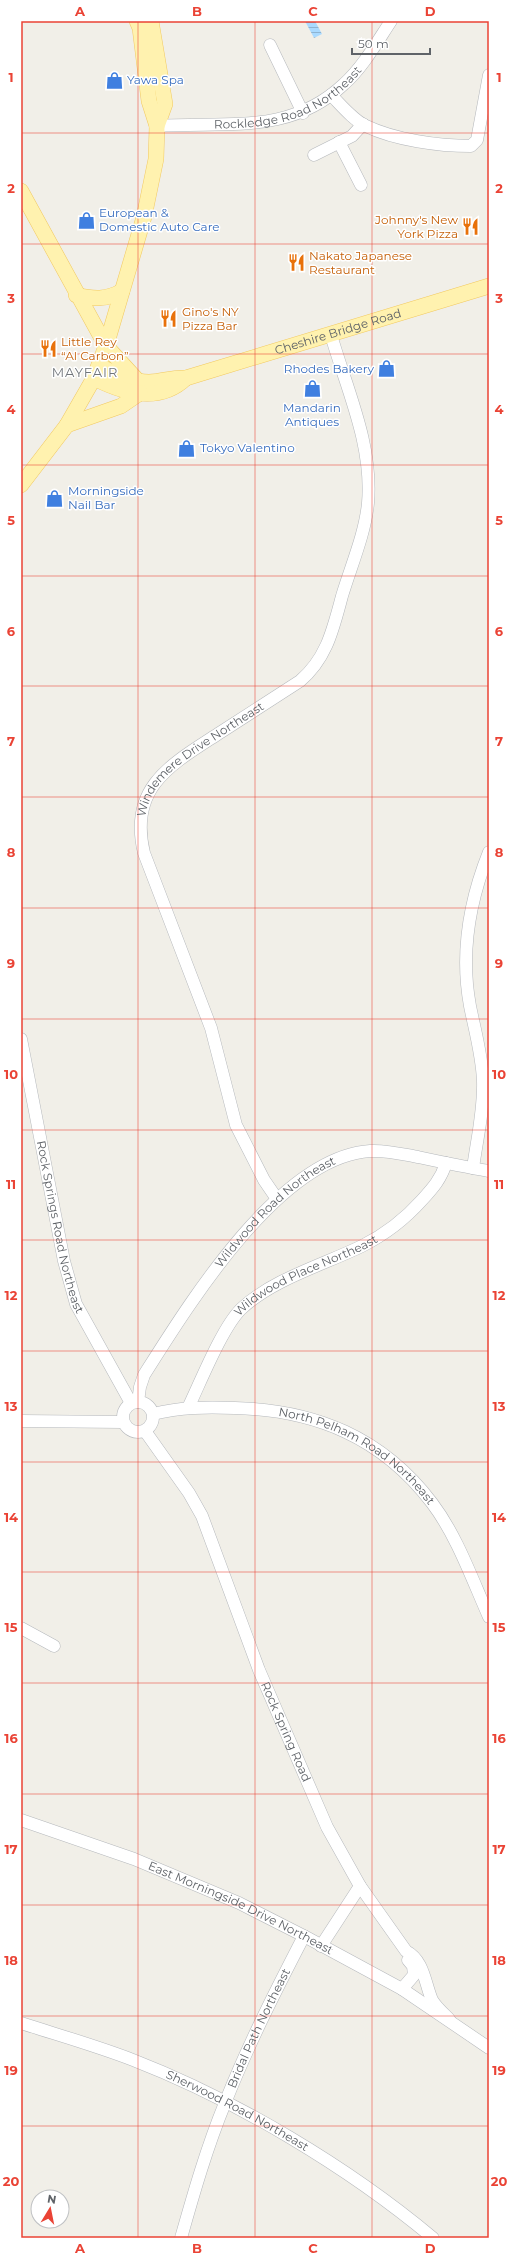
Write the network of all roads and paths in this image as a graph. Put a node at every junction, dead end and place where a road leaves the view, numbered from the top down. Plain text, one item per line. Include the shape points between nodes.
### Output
1 (137, 21) edge
2 (152, 21) edge
3 (391, 21) edge
4 (270, 45) dead end
5 (489, 75) edge
6 (331, 95) junction
7 (303, 113) junction
8 (363, 124) junction
9 (157, 126) junction
10 (339, 142) junction
11 (314, 155) dead end
12 (360, 185) dead end
13 (21, 191) edge
14 (489, 286) edge
15 (122, 291) junction
16 (76, 295) junction
17 (331, 335) junction
18 (106, 346) junction
19 (96, 372) junction
20 (138, 387) junction
21 (66, 425) junction
22 (21, 485) edge
23 (489, 852) edge
24 (21, 1040) edge
25 (446, 1162) junction
26 (472, 1168) junction
27 (489, 1171) edge
28 (277, 1199) junction
29 (135, 1402) junction
30 (188, 1408) junction
31 (153, 1414) junction
32 (21, 1420) edge
33 (124, 1422) junction
34 (145, 1431) junction
35 (489, 1617) edge
36 (21, 1628) edge
37 (54, 1646) dead end
38 (21, 1820) edge
39 (360, 1886) junction
40 (304, 1936) junction
41 (321, 1946) junction
42 (406, 1951) junction
43 (402, 1989) junction
44 (449, 2019) junction
45 (21, 2023) edge
46 (489, 2048) edge
47 (225, 2103) junction
48 (181, 2238) edge
49 (433, 2238) edge

1 - 9 main road via 149,101
2 - 9 main road via 165,104
3 - 6 street, Rockledge Road Northeast via 368,56 345,84
4 - 7 street
5 - 8 street via 477,140 472,146 452,146 405,139
6 - 7 street, Rockledge Road Northeast
6 - 8 street
7 - 9 street, Rockledge Road Northeast via 271,122
8 - 10 street via 352,136
9 - 15 main road via 156,159 150,192
10 - 11 street
10 - 12 street
13 - 16 main road
14 - 17 main road, Cheshire Bridge Road
15 - 16 main road via 113,297 102,298
15 - 18 main road
16 - 18 main road
17 - 20 main road, Cheshire Bridge Road via 186,378 177,386
17 - 28 street, Windemere Drive Northeast via 364,441 369,484 364,524 328,644 317,664 300,681 164,771 148,794 140,824 144,854 211,1028 236,1125 264,1180
18 - 19 main road
18 - 20 main road
19 - 20 main road via 122,392
19 - 21 main road
20 - 21 main road via 121,406
21 - 22 main road
23 - 26 street via 472,900 466,956 466,981 480,1049 483,1081
24 - 29 street, Rock Springs Road Northeast via 64,1261 76,1304
25 - 26 street, Wildwood Road Northeast
25 - 28 street, Wildwood Road Northeast via 388,1151 353,1153 319,1167
25 - 30 street, Wildwood Place Northeast via 437,1183 413,1210 390,1229 362,1246 289,1278 241,1310 230,1324
26 - 27 street, Wildwood Road Northeast
28 - 29 street, Wildwood Road Northeast via 228,1253 180,1318 144,1375
29 - 31 street via 148,1405
29 - 33 street via 123,1412
30 - 31 street, North Pelham Road Northeast
30 - 35 street, North Pelham Road Northeast via 254,1408 294,1414 326,1423 369,1443 411,1478 433,1504 451,1533
31 - 34 street via 152,1424
32 - 33 street
33 - 34 street via 130,1430
34 - 39 street, Rock Spring Road via 190,1493 202,1516 285,1734 327,1827
36 - 37 street
38 - 40 street, East Morningside Drive Northeast via 180,1878
39 - 41 street
39 - 42 street, Rock Spring Road
40 - 41 street, East Morningside Drive Northeast
40 - 47 street, Bridal Path Northeast via 268,2005
41 - 43 street, East Morningside Drive Northeast
42 - 43 street via 414,1975
42 - 44 street, Rock Spring Road via 418,1963 433,2002
43 - 44 street, East Morningside Drive Northeast
44 - 46 street
45 - 47 street, Sherwood Road Northeast via 133,2060
47 - 48 street, Bridal Path Northeast via 201,2170
47 - 49 street, Sherwood Road Northeast via 288,2137 352,2177

